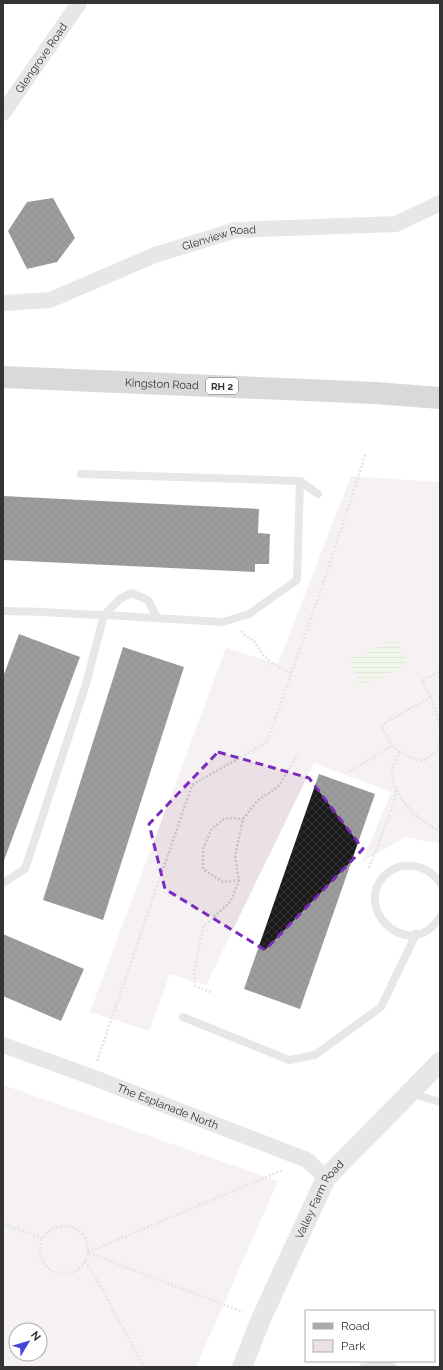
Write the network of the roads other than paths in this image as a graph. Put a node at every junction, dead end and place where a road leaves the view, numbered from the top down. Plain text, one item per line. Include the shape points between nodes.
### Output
1 (79, 3) edge
2 (3, 113) edge
3 (440, 203) edge
4 (3, 303) edge
5 (3, 377) edge
6 (440, 398) edge
7 (81, 474) dead end
8 (300, 481) junction
9 (318, 494) dead end
10 (3, 611) edge
11 (104, 615) junction
12 (158, 618) junction
13 (3, 883) edge
14 (440, 883) edge
15 (440, 918) edge
16 (416, 934) junction
17 (183, 1017) dead end
18 (3, 1045) edge
19 (440, 1062) edge
20 (410, 1093) junction
21 (440, 1102) edge
22 (326, 1178) junction
23 (244, 1367) edge
24 (362, 1367) edge
25 (394, 1367) edge

1 - 2 street, Glengrove Road
3 - 4 street, Glenview Road via 396,224 236,230 155,255 50,300
5 - 6 main road, Kingston Road / RH 2
7 - 8 lane
8 - 9 lane
8 - 12 lane via 297,580 249,614 234,619 223,622
10 - 11 lane
11 - 12 lane
11 - 12 lane via 120,599 131,594 148,600
11 - 13 lane via 86,684 25,870
14 - 16 lane via 427,870 414,865 400,866 388,872 379,883 375,896 376,909 382,921 392,930 406,935
15 - 16 lane via 431,928
16 - 17 lane via 381,1007 315,1055 289,1060
18 - 22 street, The Esplanade North via 307,1160
19 - 20 street, Valley Farm Road
20 - 21 lane
20 - 22 street, Valley Farm Road
22 - 23 street, Valley Farm Road via 261,1318
24 - 25 lane via 388,1363

